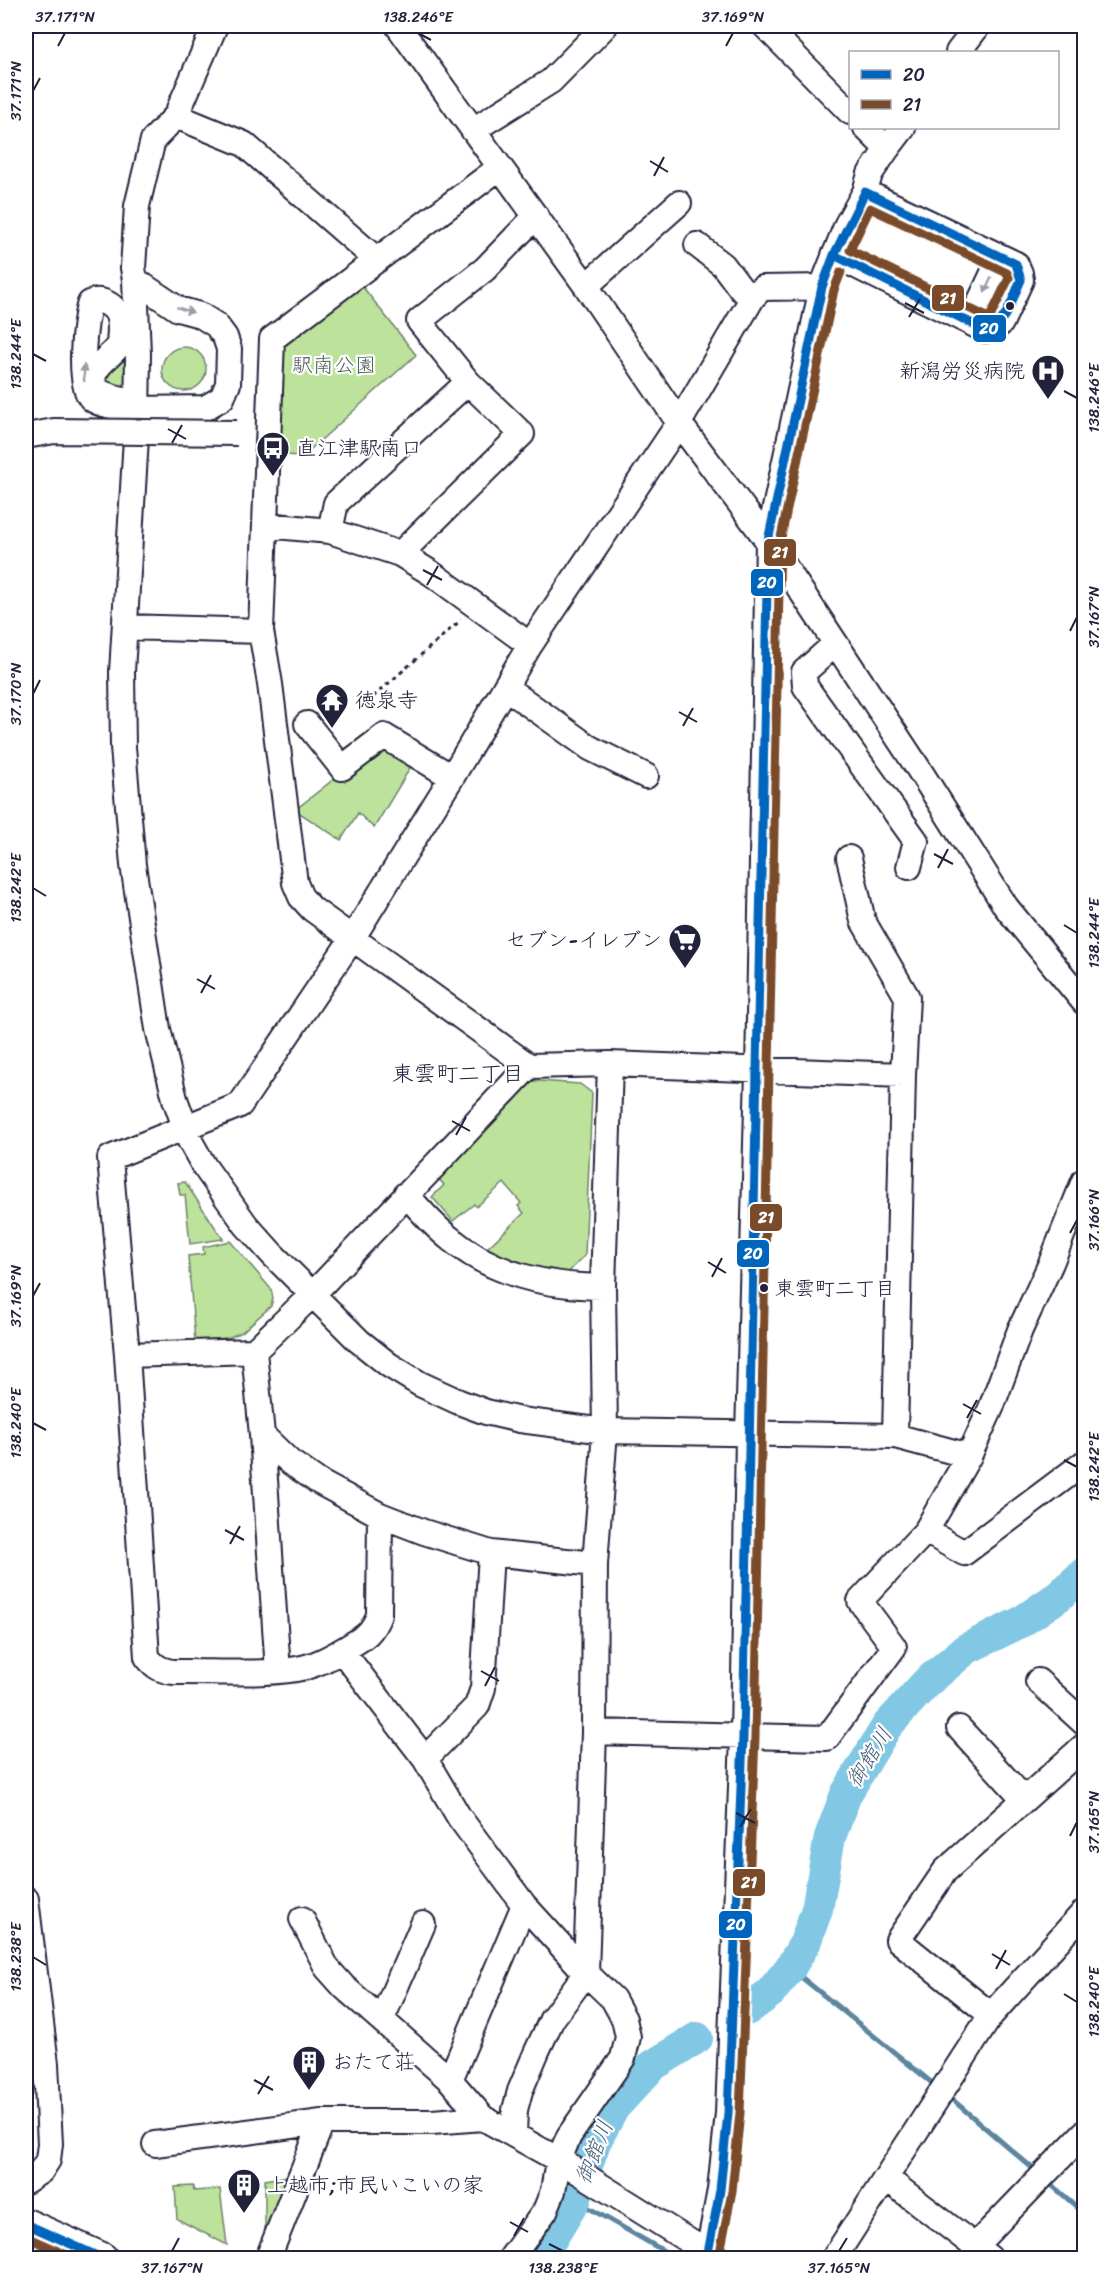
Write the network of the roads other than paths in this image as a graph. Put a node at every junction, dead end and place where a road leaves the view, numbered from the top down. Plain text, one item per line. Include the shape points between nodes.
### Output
1 (215, 26) edge
2 (398, 26) edge
3 (605, 26) edge
4 (765, 26) edge
5 (978, 26) edge
6 (959, 51) edge
7 (849, 111) edge
8 (176, 116) junction
9 (867, 129) edge
10 (902, 129) edge
11 (473, 130) junction
12 (887, 149) junction
13 (499, 168) junction
14 (865, 192) junction
15 (679, 203) dead end
16 (536, 216) junction
17 (697, 245) dead end
18 (834, 255) junction
19 (377, 260) junction
20 (135, 284) junction
21 (586, 286) junction
22 (822, 287) junction
23 (753, 297) junction
24 (94, 301) junction
25 (468, 382) junction
26 (137, 410) junction
27 (679, 423) junction
28 (237, 433) dead end
29 (26, 436) edge
30 (266, 525) junction
31 (330, 531) junction
32 (768, 541) junction
33 (400, 554) junction
34 (124, 627) junction
35 (261, 631) junction
36 (835, 644) junction
37 (530, 645) junction
38 (505, 687) junction
39 (306, 724) dead end
40 (646, 776) dead end
41 (452, 777) junction
42 (849, 858) dead end
43 (909, 867) dead end
44 (352, 939) junction
45 (1084, 1002) edge
46 (610, 1064) junction
47 (529, 1066) junction
48 (758, 1071) junction
49 (903, 1075) junction
50 (185, 1128) junction
51 (1084, 1181) edge
52 (406, 1194) junction
53 (603, 1287) junction
54 (313, 1294) junction
55 (254, 1351) junction
56 (127, 1355) junction
57 (604, 1431) junction
58 (262, 1435) junction
59 (748, 1435) junction
60 (895, 1436) junction
61 (969, 1456) junction
62 (1084, 1463) edge
63 (380, 1515) junction
64 (926, 1531) junction
65 (491, 1553) junction
66 (595, 1564) junction
67 (342, 1651) junction
68 (278, 1671) junction
69 (1038, 1681) dead end
70 (1084, 1723) edge
71 (960, 1728) dead end
72 (594, 1732) junction
73 (743, 1737) junction
74 (1084, 1746) edge
75 (425, 1759) junction
76 (1024, 1799) junction
77 (26, 1899) edge
78 (524, 1905) junction
79 (1084, 1912) edge
80 (302, 1919) dead end
81 (423, 1924) dead end
82 (586, 1973) junction
83 (991, 2015) junction
84 (382, 2019) junction
85 (450, 2080) junction
86 (483, 2118) junction
87 (322, 2122) junction
88 (1084, 2133) edge
89 (514, 2134) junction
90 (155, 2144) dead end
91 (562, 2162) junction
92 (886, 2178) junction
93 (26, 2181) edge
94 (26, 2223) edge
95 (982, 2252) edge
96 (711, 2257) edge
97 (102, 2259) edge
98 (268, 2259) edge
99 (511, 2259) edge
100 (834, 2259) edge

1 - 8 street
2 - 11 street
3 - 11 street via 551,81
4 - 7 street
5 - 6 street
8 - 19 street via 244,144
8 - 20 street via 153,140 137,206
9 - 12 street
10 - 12 street
11 - 13 street
12 - 14 street via 870,174
13 - 16 street
13 - 19 street
14 - 18 street
14 -> 18 street via 1016,264 1021,280 1001,323 985,330
15 - 21 street
16 - 21 street
16 - 25 street via 485,269 419,321
17 - 23 street via 723,265
18 - 22 street
19 - 30 street via 272,339
20 - 24 street
20 - 26 street
20 -> 26 street via 216,325 229,349 228,384 222,398 205,408
21 - 27 street
22 - 23 street via 762,288
22 - 32 street
23 - 27 street
26 -> 24 street via 126,411 92,399 86,392 87,311
24 - 26 street via 112,306 120,320 119,345 98,368 96,386 110,398
25 - 31 street via 336,503
25 - 33 street via 522,434
26 - 34 street
27 - 32 street
27 - 37 street
28 - 29 street, bridge via 54,431
30 - 31 street
30 - 35 street
31 - 33 street
32 - 36 street
32 - 48 street
33 - 37 street
34 - 35 street
34 - 50 street via 122,714 133,865 158,1029
35 - 44 street via 296,883 312,909
36 - 43 street via 804,672 805,686 916,842
36 - 45 street via 1006,907
37 - 38 street
38 - 40 street via 590,748
38 - 41 street
39 - 41 street via 342,768 384,736
41 - 44 street
42 - 49 street via 863,921 907,997
44 - 47 street
44 - 50 street via 240,1105
46 - 47 street
46 - 48 street
46 - 53 street
47 - 52 street
48 - 49 street
48 - 59 street
49 - 60 street
50 - 54 street via 204,1166 246,1225
50 - 56 street via 110,1158
51 - 61 street
52 - 53 street via 447,1237 475,1257 535,1281
52 - 54 street
53 - 57 street
54 - 55 street
54 - 57 street via 359,1341 389,1365 430,1388 486,1412
55 - 56 street
55 - 58 street
56 - 68 street via 147,1657 160,1670 173,1672
57 - 59 street
57 - 66 street
58 - 63 street via 290,1462 319,1482
58 - 68 street
59 - 60 street
59 - 73 street
60 - 61 street
61 - 64 street
62 - 64 street via 964,1553
63 - 65 street
63 - 67 street via 379,1615 373,1631
64 - 73 street via 860,1600 894,1647 827,1738
65 - 66 street
65 - 75 street via 483,1688 477,1706
66 - 72 street
67 - 68 street via 306,1666
67 - 75 street
69 - 70 street
71 - 76 street
72 - 73 street
72 - 82 street
73 - 96 street via 728,2113
74 - 76 street
75 - 78 street via 459,1817
76 - 83 street via 945,1871 898,1940
77 - 93 street via 46,2064 50,2144 48,2160 41,2171
78 - 82 street
78 - 85 street
79 - 83 street
80 - 84 street via 327,1968
81 - 84 street
82 - 89 street via 552,2019 537,2051 520,2091
82 - 91 street via 613,1999 628,2037 623,2058 568,2136
83 - 92 street
84 - 85 street
85 - 86 street
86 - 87 street
86 - 89 street
87 - 90 street
87 - 98 street
88 - 95 street
89 - 91 street
91 - 96 street
91 - 99 street via 545,2211
92 - 95 street
92 - 100 street
94 - 97 main road

